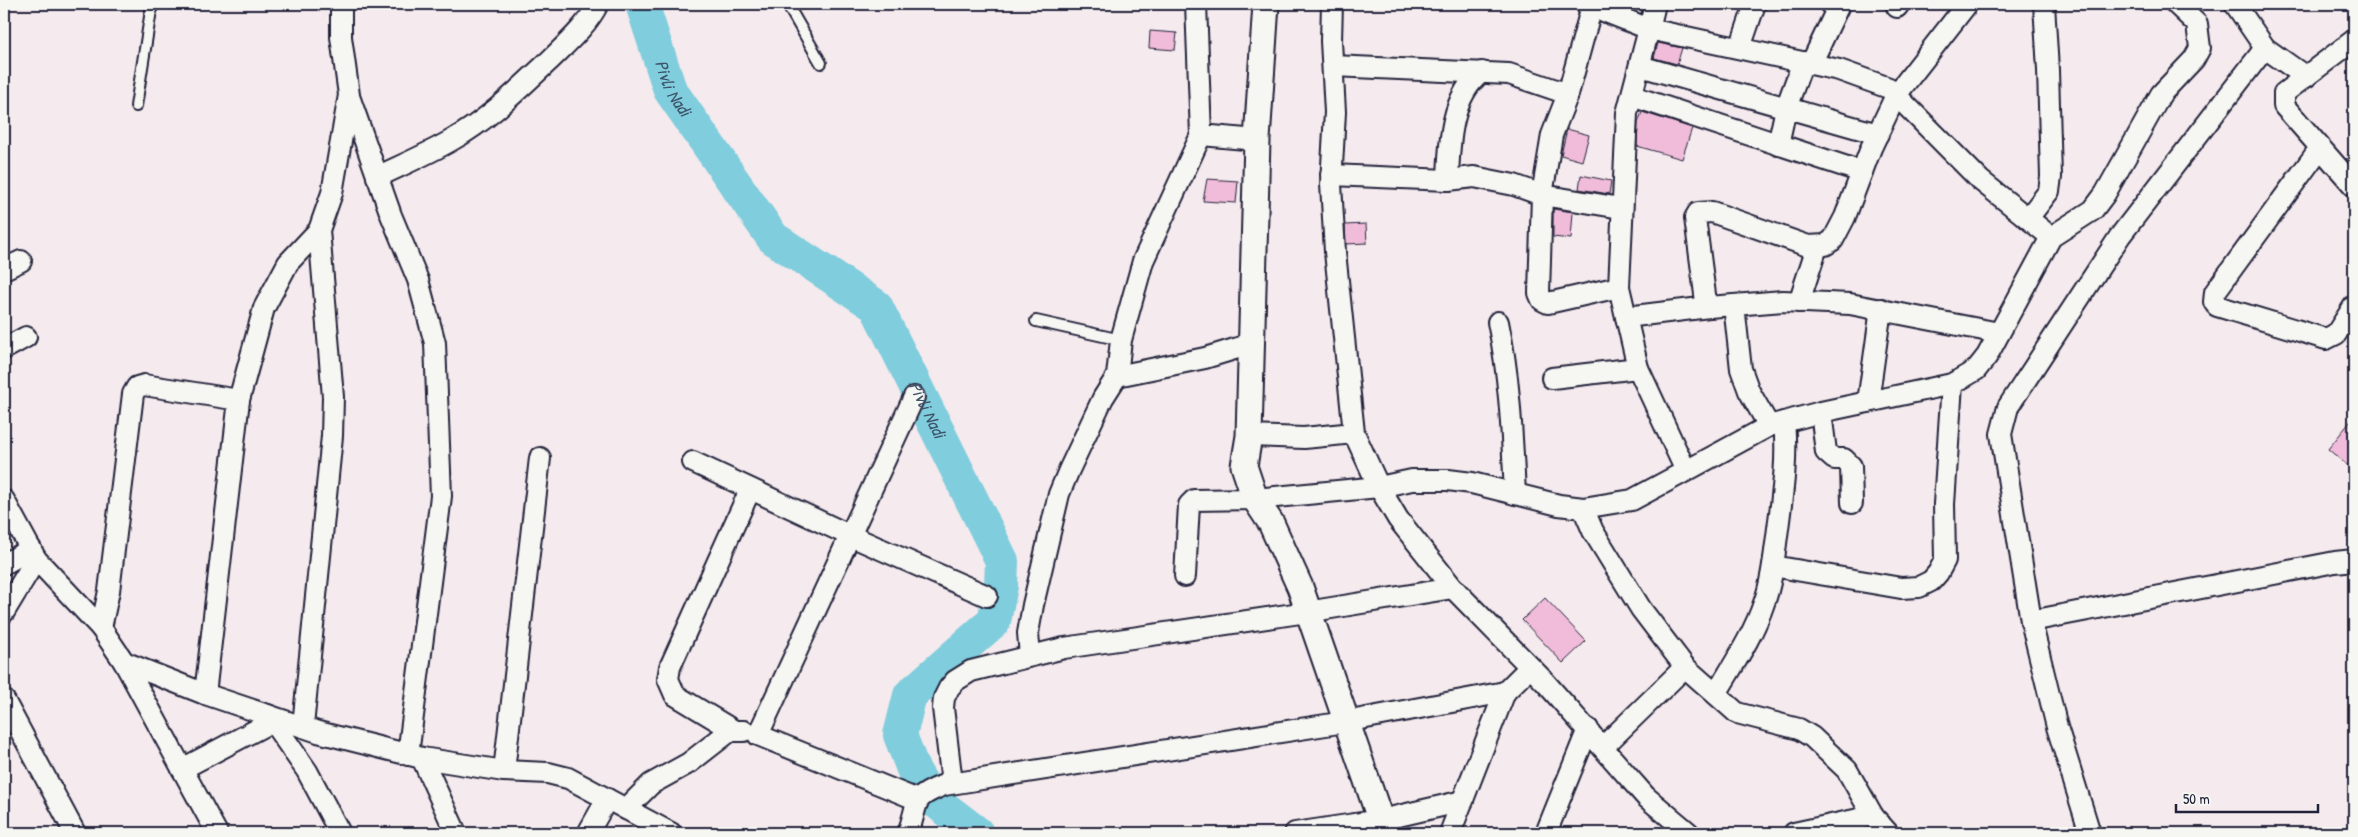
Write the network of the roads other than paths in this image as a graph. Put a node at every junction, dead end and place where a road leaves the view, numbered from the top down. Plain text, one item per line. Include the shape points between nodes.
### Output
1 (152, 4) edge
2 (341, 4) edge
3 (598, 4) edge
4 (787, 4) edge
5 (1196, 4) edge
6 (1266, 4) edge
7 (1332, 4) edge
8 (1654, 4) edge
9 (1755, 4) edge
10 (1967, 4) edge
11 (2044, 4) edge
12 (2176, 4) edge
13 (2235, 4) edge
14 (1589, 5) edge
15 (1836, 5) edge
16 (1649, 29) junction
17 (2354, 40) edge
18 (1740, 48) junction
19 (2265, 48) junction
20 (821, 63) dead end
21 (1807, 63) junction
22 (1333, 66) junction
23 (1640, 66) junction
24 (1482, 72) junction
25 (2306, 77) junction
26 (1568, 94) junction
27 (349, 95) junction
28 (1896, 95) junction
29 (1632, 96) junction
30 (136, 106) dead end
31 (1786, 108) junction
32 (1878, 134) junction
33 (1201, 135) junction
34 (1257, 140) junction
35 (1778, 145) junction
36 (2320, 148) junction
37 (1862, 172) junction
38 (1331, 175) junction
39 (377, 177) junction
40 (1448, 180) junction
41 (2354, 186) edge
42 (1542, 195) junction
43 (1621, 208) junction
44 (2029, 217) junction
45 (319, 230) junction
46 (2051, 237) junction
47 (1817, 247) junction
48 (1619, 287) junction
49 (1799, 302) junction
50 (1734, 305) junction
51 (2354, 306) edge
52 (1709, 307) junction
53 (1881, 309) junction
54 (1626, 317) junction
55 (1036, 321) dead end
56 (1498, 322) dead end
57 (1999, 333) junction
58 (26, 337) dead end
59 (1121, 340) junction
60 (1251, 344) junction
61 (4, 349) edge
62 (1638, 368) junction
63 (1117, 376) junction
64 (1552, 378) dead end
65 (1952, 384) junction
66 (914, 397) dead end
67 (239, 400) junction
68 (1868, 402) junction
69 (1821, 412) junction
70 (1777, 424) junction
71 (1354, 433) junction
72 (1250, 436) junction
73 (540, 458) dead end
74 (693, 462) dead end
75 (1686, 472) junction
76 (1379, 486) junction
77 (750, 490) junction
78 (1515, 494) junction
79 (4, 500) edge
80 (1255, 500) junction
81 (1852, 503) dead end
82 (1583, 508) junction
83 (851, 536) junction
84 (33, 554) junction
85 (2354, 560) edge
86 (4, 564) edge
87 (1773, 566) junction
88 (1185, 576) dead end
89 (1453, 588) junction
90 (987, 596) dead end
91 (4, 612) edge
92 (1307, 612) junction
93 (2031, 621) junction
94 (101, 628) junction
95 (1030, 656) junction
96 (124, 662) junction
97 (1685, 666) junction
98 (1530, 667) junction
99 (1505, 692) junction
100 (205, 694) junction
101 (1716, 694) junction
102 (4, 700) edge
103 (271, 718) junction
104 (1345, 722) junction
105 (303, 726) junction
106 (1588, 729) junction
107 (734, 730) junction
108 (758, 735) junction
109 (1603, 747) junction
110 (415, 757) junction
111 (182, 769) junction
112 (504, 770) junction
113 (948, 784) junction
114 (921, 796) junction
115 (607, 799) junction
116 (1463, 802) junction
117 (626, 809) junction
118 (1873, 816) junction
119 (1383, 827) edge
120 (75, 833) edge
121 (218, 833) edge
122 (340, 833) edge
123 (456, 833) edge
124 (588, 833) edge
125 (671, 833) edge
126 (908, 833) edge
127 (1295, 833) edge
128 (1450, 833) edge
129 (1546, 833) edge
130 (1689, 833) edge
131 (1794, 833) edge
132 (1888, 833) edge
133 (2090, 833) edge

1 - 30 lane
2 - 27 street via 341,37
3 - 39 street via 590,20 574,36 481,121 452,140
4 - 20 lane
5 - 33 street
6 - 34 street
7 - 22 street
8 - 16 street
9 - 18 street
10 - 28 street
11 - 44 street via 2051,177 2049,191
12 - 46 street via 2197,24 2200,48 2194,59 2161,94 2093,210
13 - 19 street
14 - 16 street
14 - 26 street
15 - 21 street
16 - 18 street
16 - 23 street
17 - 25 street
18 - 21 street
19 - 25 street
19 - 93 street via 2120,236 2008,407 2001,434
21 - 28 street via 1839,70 1889,88
21 - 31 street
22 - 24 street
22 - 38 street via 1335,112
23 - 29 street
23 - 31 street
24 - 26 street via 1509,74
24 - 40 street via 1467,87 1460,103 1449,147
25 - 36 street via 2284,93 2284,106
26 - 42 street via 1552,135
27 - 39 street
27 - 45 street via 332,193
28 - 32 street
28 - 44 street via 1980,180
29 - 35 street
29 - 43 street via 1627,113
31 - 32 street
31 - 35 street
32 - 37 street
33 - 34 street
33 - 59 street via 1143,261
34 - 60 street
35 - 37 street
36 - 41 street
36 - 51 street via 2214,292 2214,302 2217,306 2326,338 2336,334
37 - 47 street via 1833,240
38 - 40 street
38 - 71 street via 1335,252
39 - 110 street via 418,280 435,343 441,496
40 - 42 street via 1474,177 1514,184
42 - 43 street
42 - 48 street via 1539,293 1542,300 1548,303
43 - 48 street
44 - 46 street
45 - 67 street via 288,263 264,308
45 - 105 street via 333,397 332,436
46 - 57 street
47 - 49 street
47 - 52 street via 1712,212 1698,213 1695,218
48 - 54 street
49 - 50 street
49 - 53 street
50 - 52 street
50 - 70 street via 1741,369 1749,391
52 - 54 street
53 - 57 street
53 - 68 street
54 - 62 street
55 - 59 lane
56 - 78 street via 1506,359
57 - 65 street via 1976,370
58 - 61 street
59 - 63 street
60 - 63 street via 1205,358
60 - 72 street
62 - 64 street
62 - 75 street
63 - 95 street via 1068,470 1060,494 1028,632
65 - 68 street
65 - 87 street via 1944,504 1945,555 1931,582 1919,587 1901,588
66 - 83 street
67 - 94 street via 144,385 137,387 133,394 109,591
67 - 100 street
68 - 69 street
69 - 70 street
69 - 81 street via 1826,452 1834,459 1844,459 1851,466
70 - 75 street
70 - 87 street via 1787,448
71 - 72 street via 1304,438
71 - 76 street
72 - 80 street via 1244,466
73 - 112 street
74 - 77 street
75 - 82 street via 1632,500
76 - 78 street via 1412,480 1448,480
76 - 80 street
76 - 89 street via 1398,519
77 - 83 street
77 - 107 street via 670,667 668,679 675,695
78 - 82 street
79 - 84 street
80 - 88 street via 1192,502 1189,505
80 - 92 street via 1271,523 1300,587
82 - 97 street via 1593,531 1641,609
83 - 90 street
83 - 108 street
84 - 86 street
84 - 91 street
84 - 94 street
85 - 93 street
87 - 101 street via 1765,602 1754,629
89 - 92 street
89 - 98 street
92 - 95 street via 1064,648
92 - 104 street
93 - 133 street via 2057,727
94 - 96 street
95 - 113 street via 971,671 949,688 943,708
96 - 100 street
96 - 111 street
97 - 101 street
97 - 109 street
98 - 99 street
98 - 106 street
99 - 104 street
99 - 116 street
100 - 103 street
101 - 118 street via 1737,713 1799,729 1812,737 1847,770
102 - 120 street
103 - 105 street
103 - 111 street
103 - 122 street via 307,771
104 - 113 street
104 - 119 street
105 - 110 street
106 - 109 street
106 - 129 street
107 - 108 street
107 - 117 street via 689,763 651,784
108 - 114 street
109 - 130 street via 1646,798
110 - 112 street
110 - 123 street
111 - 121 street
112 - 115 street via 568,778
113 - 114 street
114 - 126 street
115 - 117 street
115 - 124 street
116 - 119 street
116 - 128 street
117 - 125 street
118 - 131 street
118 - 132 street
119 - 127 street

